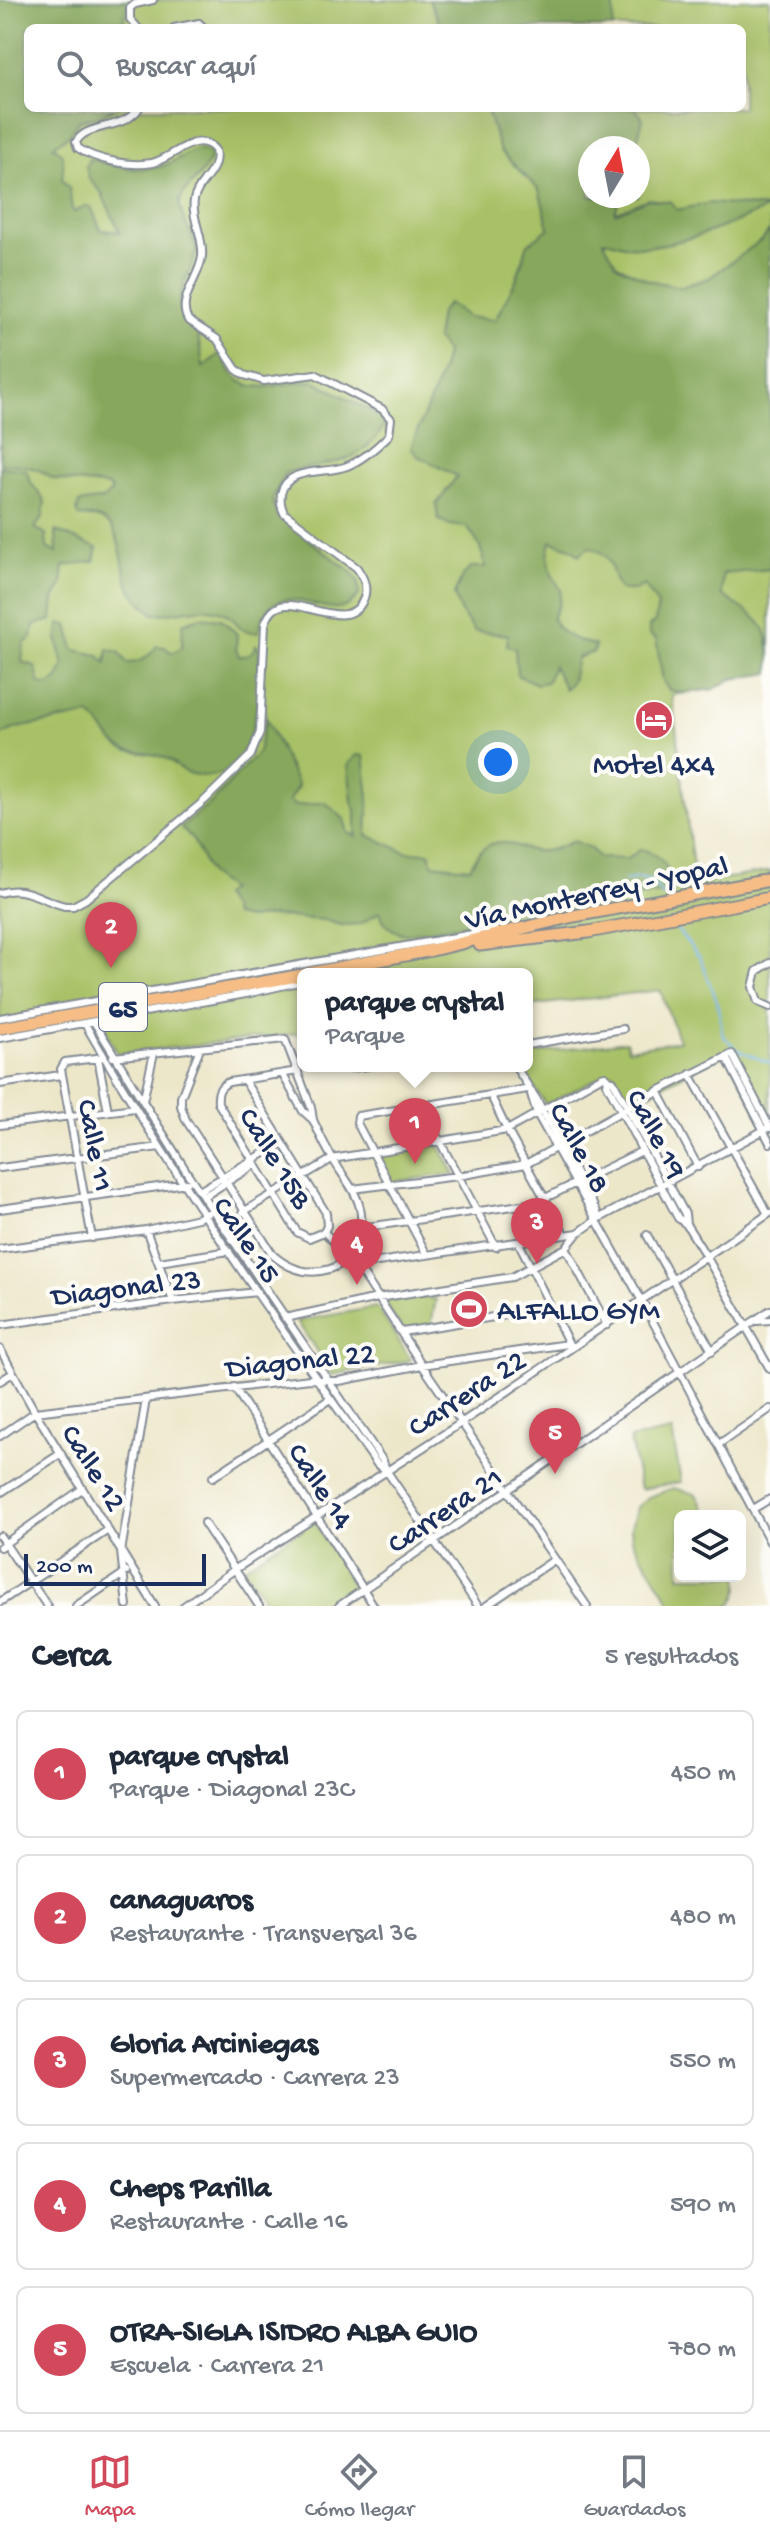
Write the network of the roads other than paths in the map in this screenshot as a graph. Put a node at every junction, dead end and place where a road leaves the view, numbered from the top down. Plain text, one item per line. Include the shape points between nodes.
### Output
1 (153, 0) edge
2 (134, 24) edge
3 (135, 112) edge
4 (770, 880) edge
5 (0, 893) edge
6 (770, 898) edge
7 (574, 916) junction
8 (432, 950) junction
9 (379, 960) junction
10 (770, 963) edge
11 (337, 968) edge
12 (350, 968) edge
13 (297, 975) edge
14 (297, 982) edge
15 (770, 1007) edge
16 (0, 1018) edge
17 (94, 1022) junction
18 (85, 1024) junction
19 (0, 1028) edge
20 (623, 1029) dead end
21 (0, 1038) edge
22 (533, 1044) edge
23 (200, 1048) junction
24 (154, 1053) junction
25 (101, 1057) junction
26 (113, 1057) junction
27 (297, 1068) edge
28 (297, 1071) edge
29 (298, 1072) edge
30 (519, 1072) edge
31 (690, 1074) junction
32 (61, 1075) junction
33 (283, 1075) junction
34 (244, 1080) junction
35 (608, 1080) junction
36 (0, 1084) edge
37 (530, 1091) junction
38 (658, 1091) junction
39 (491, 1096) junction
40 (143, 1101) junction
41 (421, 1106) junction
42 (628, 1107) junction
43 (136, 1108) junction
44 (108, 1111) junction
45 (621, 1111) junction
46 (540, 1112) junction
47 (151, 1114) junction
48 (69, 1116) junction
49 (141, 1118) junction
50 (313, 1120) junction
51 (0, 1125) edge
52 (768, 1129) edge
53 (507, 1130) junction
54 (439, 1142) junction
55 (282, 1143) junction
56 (770, 1143) edge
57 (558, 1145) junction
58 (160, 1147) junction
59 (731, 1149) junction
60 (642, 1151) junction
61 (372, 1152) junction
62 (76, 1157) junction
63 (332, 1159) junction
64 (253, 1161) junction
65 (526, 1164) junction
66 (698, 1167) junction
67 (0, 1168) edge
68 (302, 1176) junction
69 (458, 1176) junction
70 (224, 1180) junction
71 (193, 1181) junction
72 (578, 1181) junction
73 (184, 1184) junction
74 (389, 1185) junction
75 (665, 1185) junction
76 (352, 1189) junction
77 (201, 1194) junction
78 (272, 1195) junction
79 (84, 1197) junction
80 (545, 1199) junction
81 (0, 1209) edge
82 (212, 1210) junction
83 (243, 1212) junction
84 (479, 1213) junction
85 (769, 1213) edge
86 (205, 1215) junction
87 (410, 1219) junction
88 (598, 1219) junction
89 (360, 1228) junction
90 (146, 1230) junction
91 (324, 1232) junction
92 (578, 1233) junction
93 (565, 1235) junction
94 (647, 1235) dead end
95 (92, 1238) junction
96 (519, 1243) junction
97 (496, 1247) junction
98 (566, 1248) junction
99 (0, 1249) edge
100 (229, 1251) junction
101 (427, 1255) junction
102 (706, 1256) junction
103 (349, 1257) junction
104 (159, 1262) junction
105 (357, 1265) junction
106 (531, 1269) junction
107 (672, 1279) junction
108 (257, 1292) junction
109 (378, 1298) junction
110 (173, 1301) junction
111 (642, 1301) junction
112 (549, 1308) junction
113 (770, 1310) edge
114 (285, 1318) junction
115 (770, 1320) edge
116 (753, 1322) junction
117 (0, 1325) edge
118 (607, 1325) junction
119 (745, 1327) junction
120 (402, 1332) junction
121 (570, 1346) junction
122 (0, 1349) edge
123 (712, 1351) junction
124 (422, 1365) junction
125 (770, 1369) edge
126 (13, 1373) junction
127 (679, 1374) junction
128 (316, 1379) junction
129 (327, 1380) junction
130 (0, 1381) edge
131 (234, 1387) junction
132 (146, 1399) junction
133 (330, 1399) junction
134 (770, 1409) edge
135 (35, 1412) junction
136 (461, 1423) junction
137 (0, 1436) edge
138 (266, 1441) junction
139 (719, 1444) junction
140 (60, 1454) junction
141 (386, 1470) junction
142 (213, 1477) dead end
143 (82, 1489) junction
144 (509, 1491) junction
145 (0, 1493) edge
146 (770, 1499) edge
147 (753, 1509) junction
148 (316, 1517) junction
149 (204, 1523) dead end
150 (108, 1530) junction
151 (0, 1536) edge
152 (435, 1541) junction
153 (770, 1542) edge
154 (2, 1545) edge
155 (121, 1552) junction
156 (554, 1560) junction
157 (132, 1569) junction
158 (234, 1570) junction
159 (124, 1574) junction
160 (30, 1582) junction
161 (364, 1589) junction
162 (0, 1602) edge
163 (47, 1606) edge
164 (76, 1606) edge
165 (127, 1606) edge
166 (155, 1606) edge
167 (184, 1606) edge
168 (259, 1606) edge
169 (339, 1606) edge
170 (374, 1606) edge
171 (478, 1606) edge
172 (486, 1606) edge
173 (587, 1606) edge

1 - 2 street via 130,8
3 - 5 street via 127,120 82,134 78,148 138,164 198,142 215,150 213,170 193,204 202,250 184,304 188,320 217,339 244,375 264,381 315,374 382,409 391,419 389,435 361,458 338,469 293,476 280,500 284,513 357,568 364,578 364,597 359,607 344,614 289,604 269,614 260,732 251,755 86,899 65,906 22,890
4 - 7 highway, Vía Monterrey - Yopal / 65
6 - 8 highway, Vía Monterrey - Yopal / 65 via 588,932
7 - 8 highway, Vía Monterrey - Yopal / 65
7 - 16 street, 65
8 - 9 highway, Vía Monterrey - Yopal / 65
9 - 11 highway, Vía Monterrey - Yopal / 65
9 - 12 street, 65
10 - 15 street via 760,968 753,982 756,998
13 - 19 highway, Vía Monterrey - Yopal / 65
14 - 17 street, 65
17 - 18 street, 65
17 - 26 street, Calle 15
18 - 21 street, 65
18 - 25 street, Calle 15
20 - 22 street
23 - 24 street
23 - 27 street via 281,1038 288,1042
23 - 70 street via 181,1106
24 - 26 street
24 - 40 street
25 - 32 street, Calle 11 via 65,1062
25 - 43 street, Calle 15
25 - 44 street
26 - 40 street, Calle 15
28 - 33 street
29 - 50 street
30 - 37 street, Calle 18
31 - 38 street
31 - 52 street via 729,1056
31 - 59 street
32 - 36 street
32 - 48 street, Calle 11
33 - 34 street
33 - 50 street
34 - 55 street
34 - 64 street, Calle 15B via 222,1085 218,1103
35 - 42 street, Calle 19
35 - 45 street, Calle 19
35 - 46 street via 601,1077
37 - 39 street
37 - 46 street, Calle 18
38 - 42 street
38 - 66 street
39 - 41 street
39 - 53 street
40 - 47 street, Calle 15
41 - 54 street
41 - 61 street via 360,1114 357,1123
42 - 45 street
42 - 75 street, Calle 19
43 - 44 street
43 - 49 street, Calle 15
44 - 48 street
45 - 57 street
45 - 60 street, Calle 19
46 - 53 street
46 - 57 street, Calle 18
47 - 49 street
47 - 71 street, Calle 15
48 - 51 street
48 - 62 street, Calle 11
49 - 58 street, Calle 15
50 - 63 street
52 - 56 street
52 - 59 street
53 - 54 street
53 - 65 street
54 - 61 street
54 - 69 street
55 - 64 street
55 - 68 street
57 - 65 street
57 - 72 street, Calle 18
58 - 62 street
58 - 73 street, Calle 15
59 - 66 street
59 - 85 street
60 - 72 street
60 - 75 street, Calle 19
61 - 63 street
61 - 74 street
62 - 67 street
62 - 79 street, Calle 11
63 - 68 street
63 - 76 street
64 - 70 street
64 - 78 street, Calle 15B
65 - 69 street
65 - 80 street
66 - 75 street
68 - 78 street
68 - 91 street via 326,1213
69 - 74 street
69 - 84 street
70 - 77 street
70 - 83 street
71 - 73 street
71 - 77 street, Calle 15
72 - 80 street
72 - 88 street, Calle 18
73 - 79 street
73 - 86 street, Calle 15
74 - 76 street
74 - 87 street
75 - 88 street
75 - 102 street, Calle 19 via 678,1218
76 - 89 street via 360,1207
77 - 82 street, Calle 15
78 - 83 street
78 - 91 street, Calle 15B via 302,1236
79 - 81 street
79 - 95 street, Calle 11
80 - 84 street
80 - 93 street
82 - 86 street
82 - 114 street, Calle 15
83 - 103 street via 273,1255 298,1271 330,1269
84 - 87 street
84 - 97 street
85 - 102 street, Carrera 22
86 - 90 street
86 - 100 street, Calle 15
87 - 89 street
87 - 101 street
88 - 92 street
88 - 111 street, Calle 18
89 - 103 street
90 - 95 street
90 - 104 street
91 - 103 street
92 - 93 street
92 - 98 street
93 - 96 street
94 - 107 street
95 - 99 street
96 - 97 street
96 - 106 street
97 - 101 street
98 - 106 street
98 - 118 street
100 - 104 street
100 - 108 street, Calle 15
101 - 105 street
102 - 107 street, Carrera 22
102 - 119 street, Calle 19
103 - 105 street
104 - 110 street
105 - 109 street
106 - 109 street via 512,1277
106 - 112 street
107 - 111 street, Carrera 22
107 - 123 street
108 - 110 street, Diagonal 23
108 - 128 street, Calle 15
109 - 114 street
109 - 120 street
110 - 117 street, Diagonal 23
111 - 118 street, Carrera 22
111 - 127 street, Calle 18
112 - 120 street
112 - 121 street
113 - 116 street, Carrera 21
114 - 129 street, Calle 15
115 - 116 street
116 - 119 street, Carrera 21
118 - 121 street, Carrera 22
119 - 123 street, Carrera 21
119 - 125 street, Calle 19
120 - 124 street
121 - 124 street, Diagonal 22
121 - 136 street, Carrera 22
122 - 126 street, Calle 12
123 - 127 street, Carrera 21
124 - 129 street, Diagonal 22
124 - 136 street
126 - 130 street
126 - 135 street, Calle 12
127 - 139 street, Calle 18
127 - 144 street, Carrera 21
128 - 129 street, Diagonal 22
128 - 131 street, Diagonal 22
128 - 133 street, Calle 15
129 - 141 street, Calle 15
131 - 132 street, Diagonal 22
131 - 138 street, Calle 14
132 - 135 street, Diagonal 22
132 - 155 street
133 - 138 street
133 - 141 street, Calle 15
134 - 139 street
135 - 137 street
135 - 140 street, Calle 12
136 - 141 street, Carrera 22
136 - 144 street
138 - 142 street
138 - 148 street, Calle 14
139 - 147 street, Calle 18
140 - 143 street, Calle 12
140 - 145 street
141 - 148 street, Carrera 22
141 - 152 street, Calle 15
143 - 150 street, Calle 12
143 - 154 street
144 - 152 street, Carrera 21
144 - 156 street
146 - 147 street
147 - 153 street, Calle 18
148 - 158 street, Carrera 22
148 - 161 street, Calle 14
149 - 158 street
150 - 155 street, Calle 12
150 - 160 street
151 - 154 street
152 - 161 street, Carrera 21
152 - 171 street, Calle 15
154 - 160 street
155 - 157 street, Calle 12
155 - 159 street
156 - 172 street
156 - 173 street
157 - 159 street
157 - 166 street, Calle 12
158 - 167 street, Carrera 22
158 - 168 street
159 - 164 street
159 - 165 street
160 - 162 street
160 - 163 street
161 - 169 street, Carrera 21
161 - 170 street, Calle 14

